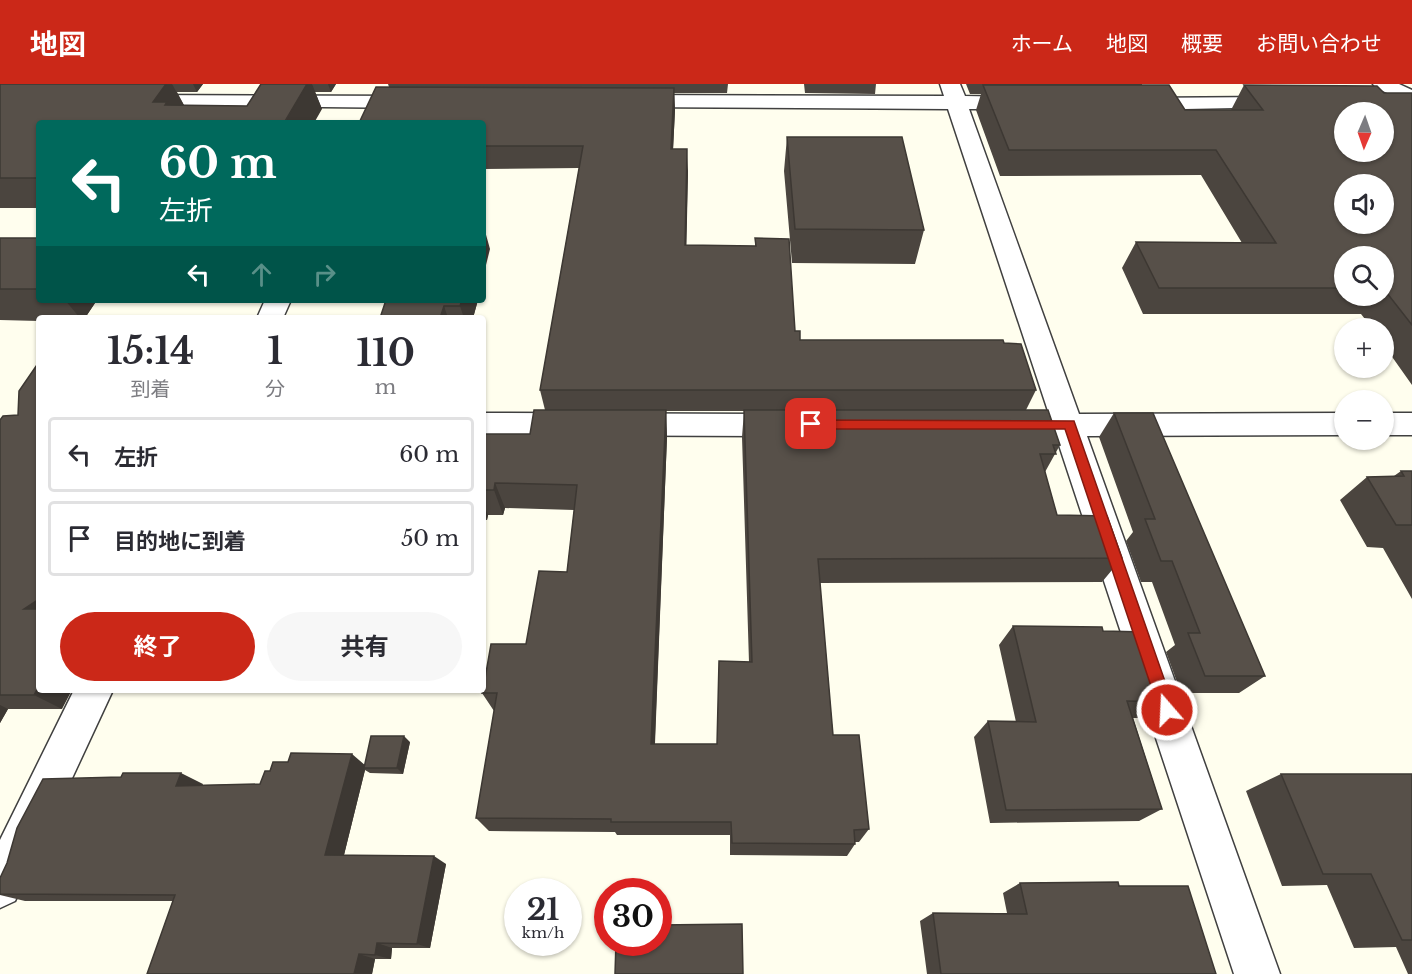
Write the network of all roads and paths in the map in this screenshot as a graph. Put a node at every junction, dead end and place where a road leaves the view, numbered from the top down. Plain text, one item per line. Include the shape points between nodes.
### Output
1 (1383, 84) edge
2 (374, 93) edge
3 (953, 93) edge
4 (1412, 99) edge
5 (118, 101) edge
6 (614, 101) edge
7 (439, 102) edge
8 (1382, 102) edge
9 (1301, 103) edge
10 (1045, 104) edge
11 (1113, 104) edge
12 (360, 120) edge
13 (486, 424) edge
14 (1334, 424) edge
15 (1394, 424) edge
16 (1412, 424) edge
17 (818, 425) edge
18 (1021, 425) edge
19 (1069, 425) junction
20 (93, 693) edge
21 (0, 886) edge
22 (1257, 974) edge

1 - 4 street
2 - 5 street
2 - 7 street
2 - 12 street
3 - 6 street
3 - 10 street
3 - 19 street
4 - 8 street
9 - 11 street
13 - 17 street
14 - 19 street
15 - 16 street
18 - 19 street
19 - 22 street
20 - 21 street

